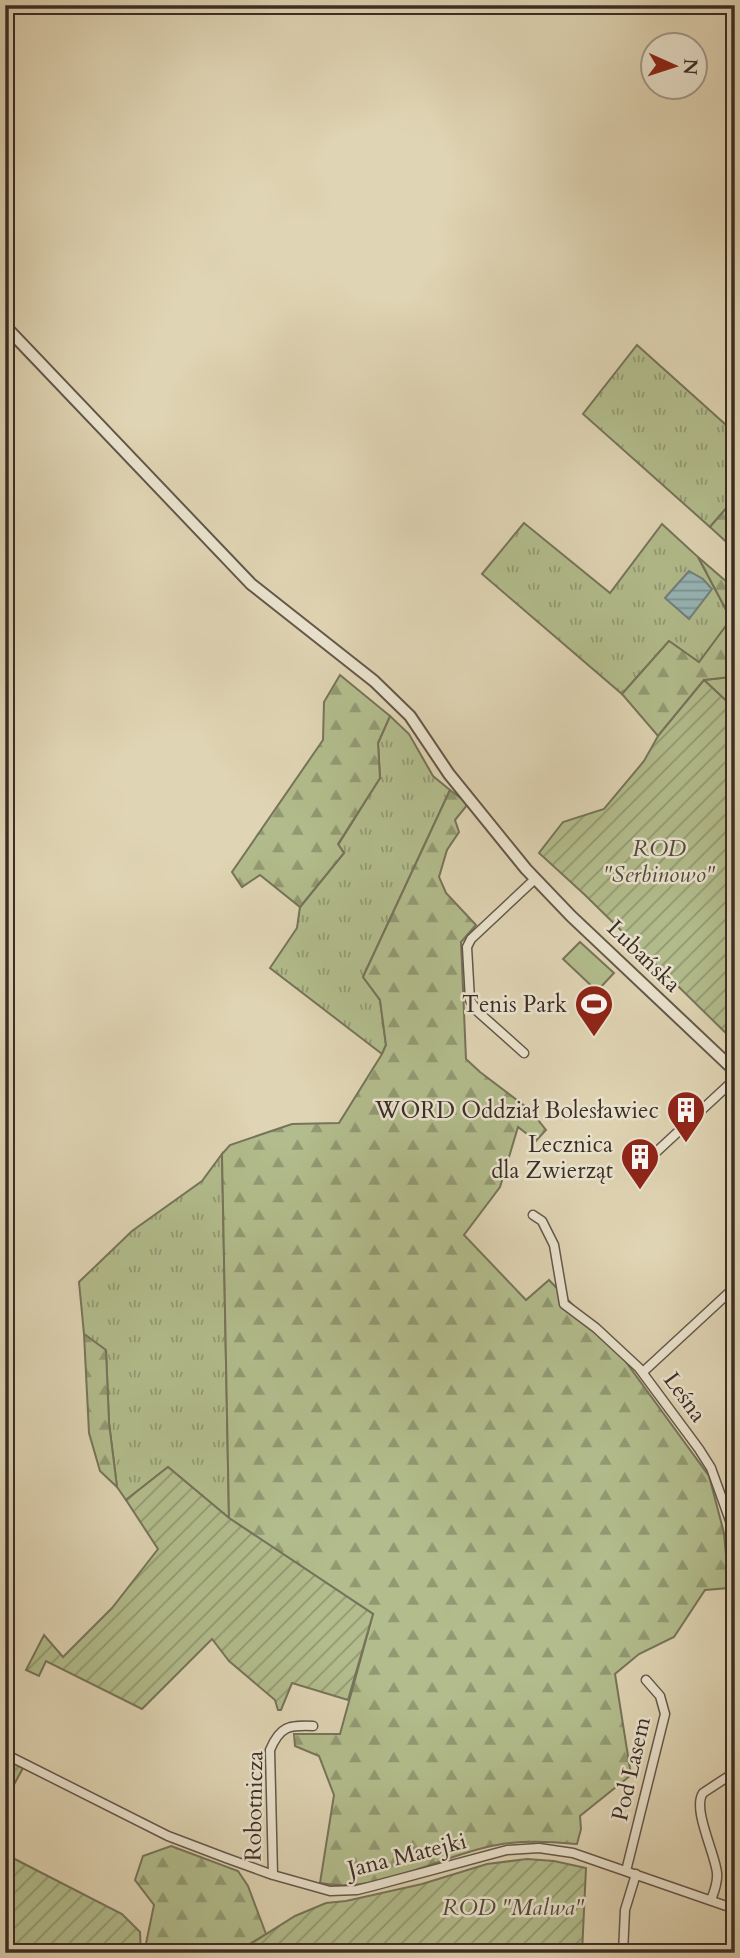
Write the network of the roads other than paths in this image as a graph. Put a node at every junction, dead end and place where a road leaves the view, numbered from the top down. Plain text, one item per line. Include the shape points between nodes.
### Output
1 (5, 326) edge
2 (536, 879) junction
3 (524, 1053) dead end
4 (735, 1071) edge
5 (735, 1079) edge
6 (653, 1155) dead end
7 (533, 1215) dead end
8 (735, 1287) edge
9 (643, 1372) junction
10 (733, 1526) edge
11 (735, 1563) edge
12 (646, 1680) dead end
13 (313, 1726) dead end
14 (5, 1754) edge
15 (735, 1772) edge
16 (626, 1871) junction
17 (636, 1874) junction
18 (273, 1875) junction
19 (711, 1900) junction
20 (735, 1909) edge
21 (623, 1953) edge

1 - 2 street, Lubańska via 251,584 374,681 410,716 449,774
2 - 3 street via 467,947 470,1000
2 - 4 street, Lubańska
5 - 6 street
7 - 9 street, Leśna via 542,1221 554,1245 565,1304
8 - 9 street, Leśna
9 - 10 street, Leśna via 711,1468
10 - 11 street, Leśna
12 - 16 street, Pod Lasem via 660,1696 664,1714
13 - 18 street, Robotnicza via 285,1727 270,1750
14 - 18 street, Jana Matejki via 168,1836
15 - 19 street via 700,1797 716,1870
16 - 17 street, Jana Matejki
16 - 18 street, Jana Matejki via 573,1853 539,1848 507,1850 357,1890 330,1891
17 - 19 street, Jana Matejki
17 - 21 street via 625,1910
19 - 20 street, Jana Matejki

